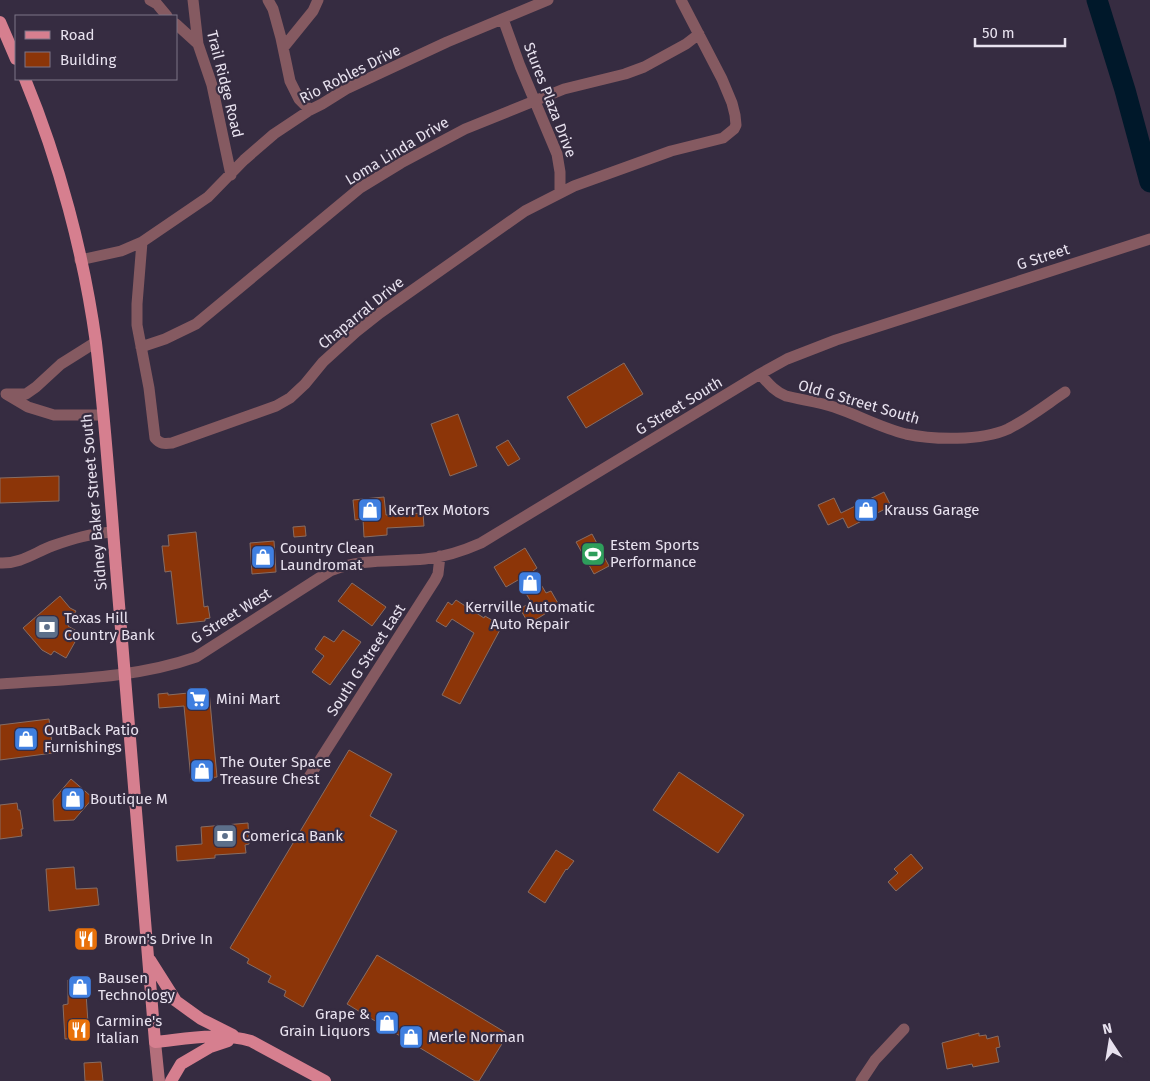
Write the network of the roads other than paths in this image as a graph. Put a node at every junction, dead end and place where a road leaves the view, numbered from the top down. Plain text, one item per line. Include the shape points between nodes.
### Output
1 (150, 0) edge
2 (193, 0) edge
3 (268, 0) edge
4 (318, 0) edge
5 (681, 0) edge
6 (543, 1) edge
7 (166, 15) edge
8 (503, 19) junction
9 (0, 22) edge
10 (178, 26) edge
11 (699, 34) junction
12 (198, 44) junction
13 (284, 48) junction
14 (15, 57) edge
15 (24, 80) edge
16 (535, 100) junction
17 (310, 110) junction
18 (231, 175) junction
19 (560, 192) junction
20 (1150, 239) edge
21 (142, 242) junction
22 (80, 260) junction
23 (946, 304) joint
24 (96, 342) junction
25 (141, 347) junction
26 (760, 374) junction
27 (1066, 392) dead end
28 (3, 393) edge
29 (103, 415) junction
30 (113, 532) junction
31 (440, 556) junction
32 (0, 563) edge
33 (125, 673) junction
34 (0, 684) edge
35 (309, 777) dead end
36 (147, 956) junction
37 (904, 1029) dead end
38 (238, 1037) junction
39 (155, 1042) junction
40 (159, 1081) edge
41 (170, 1081) edge
42 (325, 1081) edge
43 (861, 1081) edge

1 - 7 street
2 - 12 street, Trail Ridge Road
3 - 13 street
4 - 13 street
5 - 11 street
6 - 8 street, Rio Robles Drive
8 - 16 street, Stures Plaza Drive
8 - 17 street, Rio Robles Drive via 346,89
9 - 14 main road
10 - 12 street
11 - 16 street, Loma Linda Drive via 644,67 564,88
11 - 19 street, Chaparral Drive via 732,102 736,125 723,138 671,151
12 - 18 street, Trail Ridge Road via 212,85
13 - 17 street via 290,81
15 - 22 main road, Sidney Baker Street South via 52,153
16 - 19 street, Stures Plaza Drive via 558,154
16 - 25 street, Loma Linda Drive via 442,140 360,188 196,324
17 - 18 street, Rio Robles Drive via 262,143
18 - 21 street, Rio Robles Drive via 194,208
19 - 25 street, Chaparral Drive via 525,211 380,313 330,356 290,398 276,406 172,443 160,443 155,438
20 - 23 street, G Street
21 - 22 street, Rio Robles Drive
21 - 25 street, Chaparral Drive via 137,304
22 - 24 main road, Sidney Baker Street South
23 - 26 street, G Street South via 818,346
24 - 28 street via 61,364 26,394
24 - 29 main road, Sidney Baker Street South
26 - 27 street, Old G Street South via 778,393 786,396 834,407 906,434 936,437 971,437 1006,430
26 - 31 street, G Street South via 481,543
28 - 29 street via 28,407 54,415
29 - 30 main road, Sidney Baker Street South
30 - 32 street via 84,535 29,558
30 - 33 main road, Sidney Baker Street South
31 - 33 street, G Street West via 363,561 339,567 196,657
31 - 35 street, South G Street East via 435,580
33 - 34 street, G Street West
33 - 36 main road, Sidney Baker Street South
36 - 38 main road via 176,1001 201,1019
36 - 39 main road, Sidney Baker Street South
37 - 43 street via 874,1060
38 - 39 main road
38 - 41 main road via 210,1047 181,1064
38 - 42 main road
39 - 40 main road, Sidney Baker Street South

